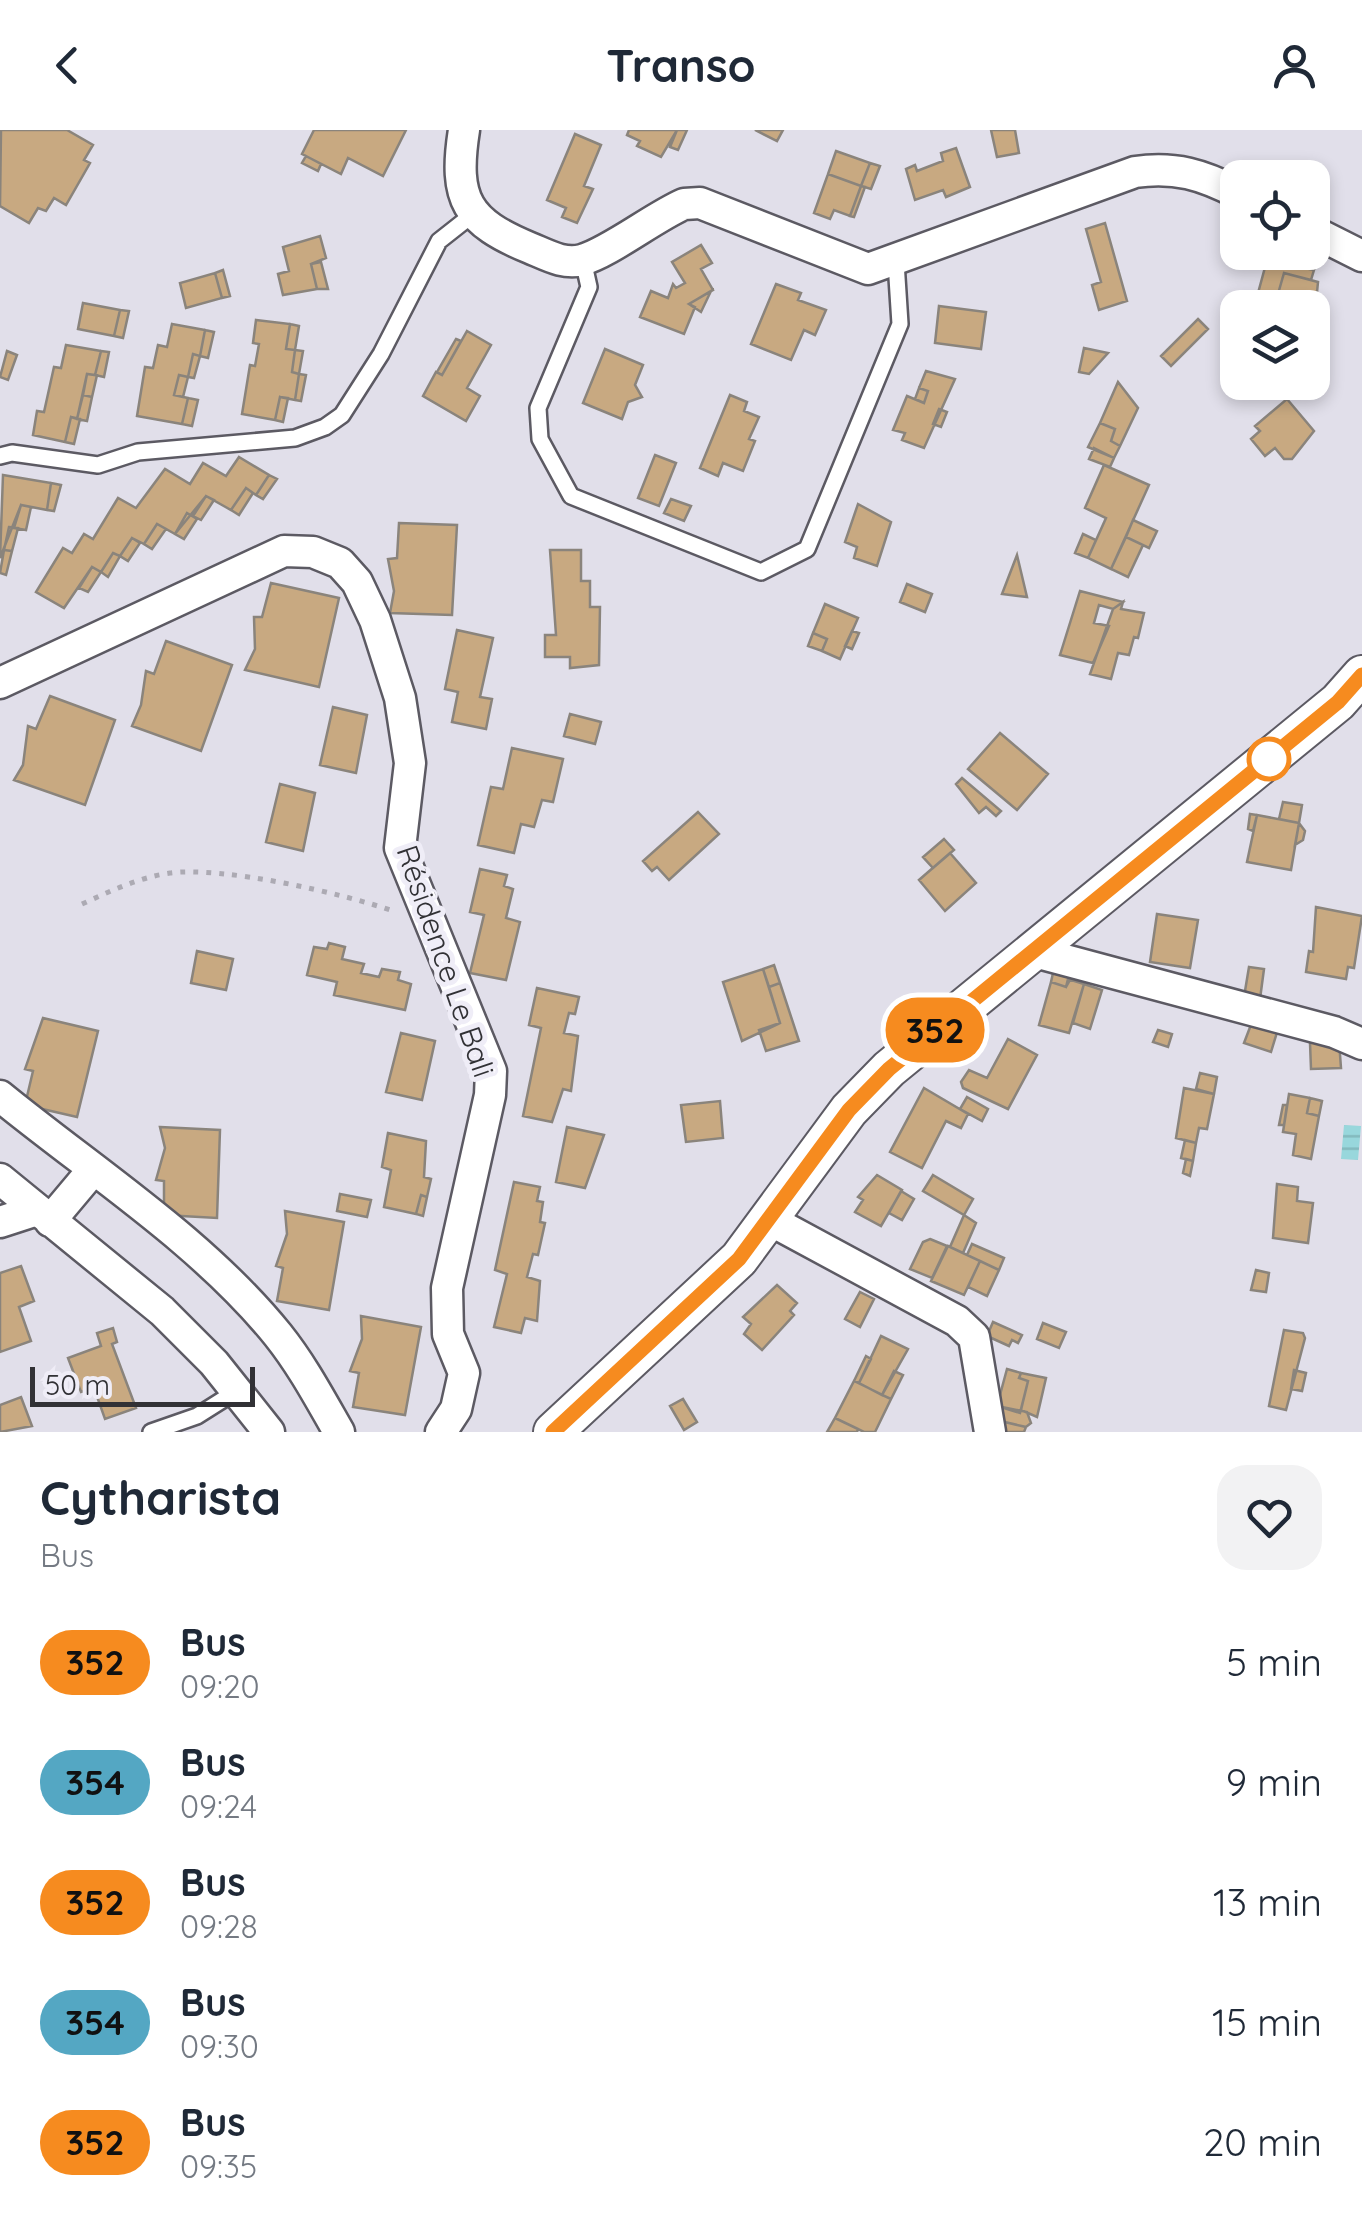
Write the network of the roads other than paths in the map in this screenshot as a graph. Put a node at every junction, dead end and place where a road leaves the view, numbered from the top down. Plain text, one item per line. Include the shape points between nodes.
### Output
1 (464, 130) edge
2 (1220, 185) edge
3 (472, 215) junction
4 (1330, 240) edge
5 (1362, 256) edge
6 (583, 260) junction
7 (896, 262) junction
8 (0, 456) edge
9 (1362, 675) edge
10 (0, 683) edge
11 (1035, 952) junction
12 (1362, 1044) edge
13 (0, 1096) edge
14 (92, 1170) junction
15 (0, 1179) edge
16 (43, 1215) junction
17 (768, 1219) junction
18 (0, 1222) edge
19 (235, 1392) junction
20 (150, 1432) edge
21 (268, 1432) edge
22 (340, 1432) edge
23 (441, 1432) edge
24 (553, 1432) edge
25 (990, 1432) edge

1 - 3 street via 460,171
2 - 7 street via 1187,171 1136,172 966,230
3 - 6 street via 490,232 563,261
3 - 8 lane via 439,240 381,354 342,415 325,427 296,438 138,452 98,465
4 - 5 street
6 - 7 street via 654,217 700,203 868,269
6 - 7 lane via 589,287 538,408 540,439 563,482 571,496 761,572 807,549 900,324
9 - 11 street via 1338,702
10 - 23 street, Résidence Le Bali via 284,550 340,562 357,582 400,698 410,763 400,848 491,1071 444,1315 464,1373 456,1408
11 - 12 street
11 - 17 street via 889,1069 849,1110
13 - 14 street
14 - 16 street
14 - 22 street via 179,1238 278,1335
15 - 16 street
16 - 18 street
16 - 19 street via 162,1312
17 - 24 street via 739,1259
17 - 25 street via 966,1329 974,1337
19 - 20 lane via 197,1416
19 - 21 street

